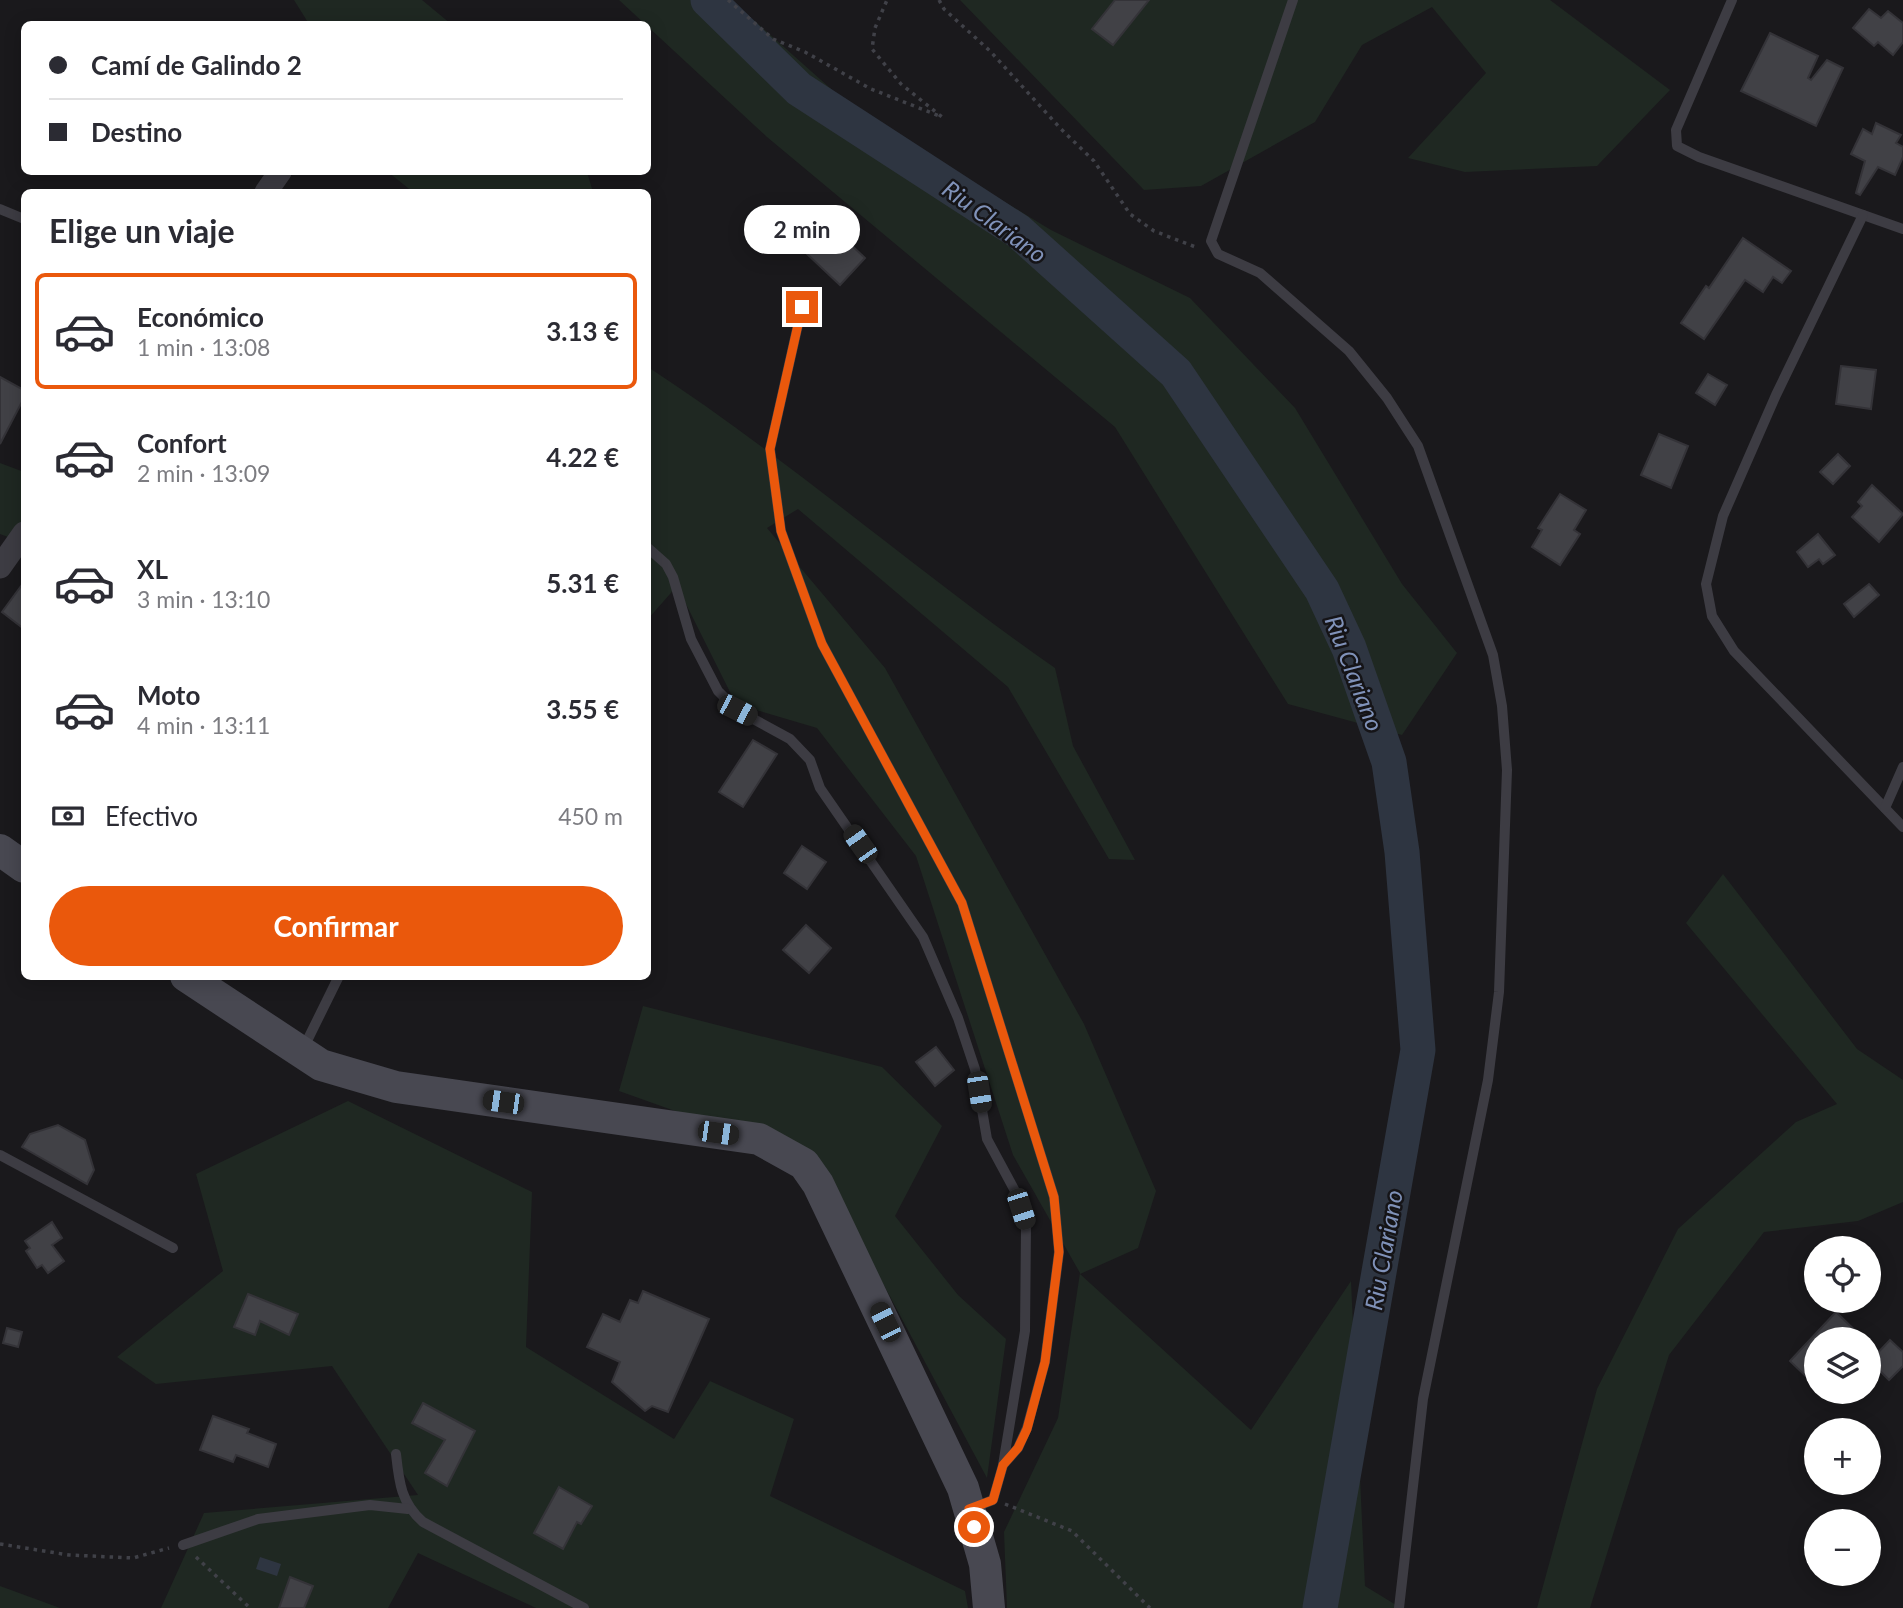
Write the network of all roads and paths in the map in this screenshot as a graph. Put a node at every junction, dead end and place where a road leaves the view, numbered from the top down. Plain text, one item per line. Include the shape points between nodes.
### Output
1 (728, 0) edge
2 (887, 0) edge
3 (939, 0) edge
4 (1293, 0) edge
5 (1732, 0) edge
6 (0, 209) edge
7 (1863, 215) junction
8 (21, 218) edge
9 (1903, 229) edge
10 (1214, 247) junction
11 (802, 307) dead end
12 (21, 537) edge
13 (651, 551) edge
14 (0, 567) edge
15 (1903, 767) edge
16 (1885, 808) junction
17 (1903, 827) edge
18 (0, 850) edge
19 (21, 865) edge
20 (192, 980) edge
21 (337, 980) edge
22 (300, 1054) junction
23 (0, 1155) edge
24 (173, 1248) dead end
25 (396, 1454) dead end
26 (1003, 1465) junction
27 (981, 1504) junction
28 (408, 1509) junction
29 (0, 1544) edge
30 (183, 1545) junction
31 (250, 1608) edge
32 (584, 1608) edge
33 (989, 1608) edge
34 (1150, 1608) edge
35 (1399, 1608) edge

1 - 2 path via 773,39 871,89 942,117 901,84 872,49
3 - 10 path via 1094,161 1130,214 1154,231 1196,248
4 - 10 lane via 1211,242
5 - 7 lane via 1676,130 1677,146
6 - 8 lane
7 - 9 lane
7 - 16 lane via 1723,516 1706,584 1712,615 1734,651
10 - 35 lane via 1218,254 1260,273 1349,351 1418,446 1493,655 1502,706 1507,770 1499,992 1488,1080 1423,1399
11 - 26 lane via 770,449 781,531 822,644 962,903 1054,1197 1059,1252 1045,1362 1027,1429
12 - 14 street
13 - 26 lane via 673,576 691,639 718,691 737,710 790,738 810,760 820,788 923,937 958,1018 975,1069 987,1139 1012,1185 1026,1226 1025,1331
15 - 16 lane
16 - 17 lane
18 - 19 street
20 - 22 street
21 - 22 lane
22 - 27 street via 341,1073 396,1087 759,1139 804,1164 818,1184 963,1488
23 - 24 lane
25 - 28 lane via 399,1487
26 - 27 lane
27 - 33 street
27 - 34 path via 1072,1531
28 - 30 lane via 370,1506 258,1519
28 - 32 lane via 423,1522
29 - 30 path via 69,1555 133,1558
30 - 31 path

